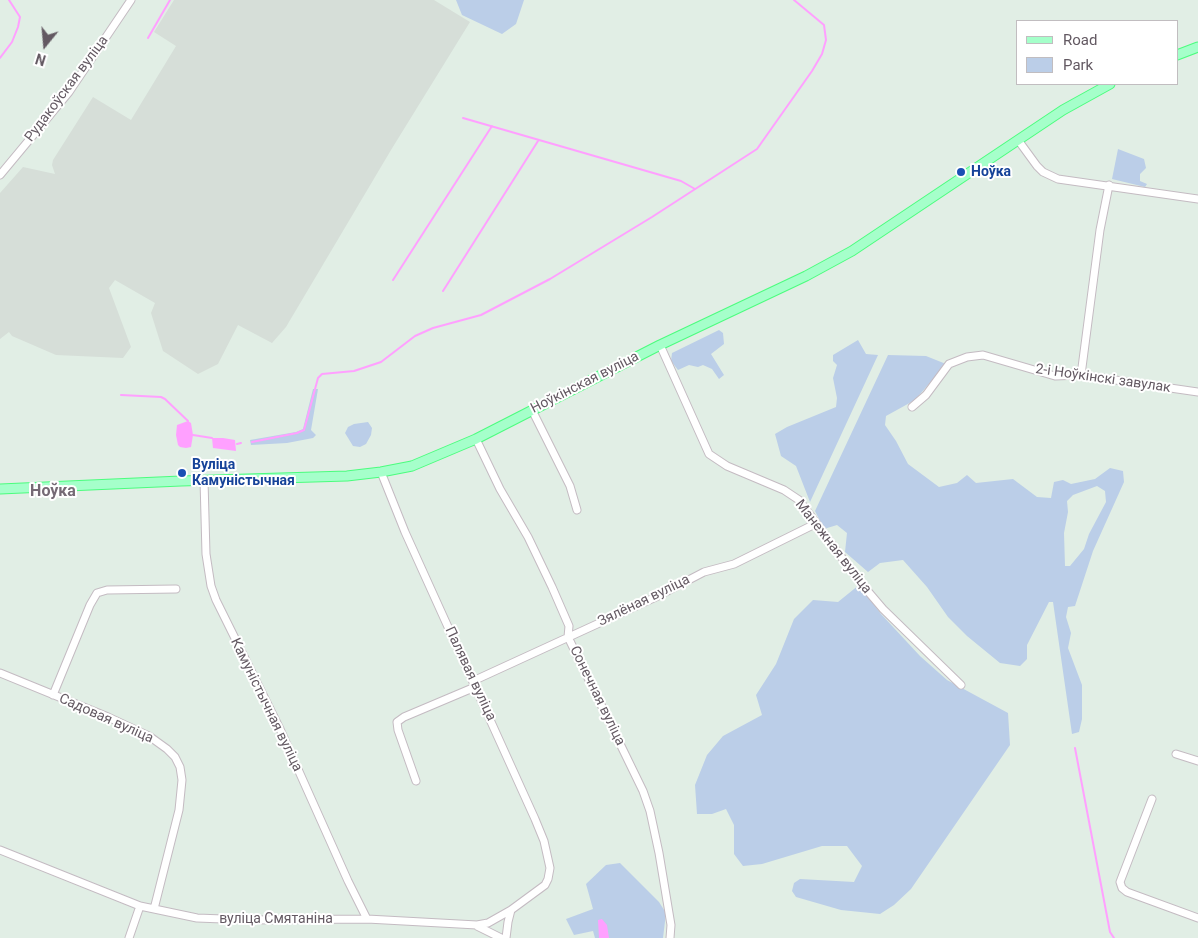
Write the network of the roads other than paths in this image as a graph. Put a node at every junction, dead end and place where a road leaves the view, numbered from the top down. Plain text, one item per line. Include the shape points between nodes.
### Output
1 (131, 0) edge
2 (1198, 47) edge
3 (1178, 56) edge
4 (1108, 85) edge
5 (1018, 140) junction
6 (0, 175) edge
7 (1109, 185) junction
8 (1198, 199) edge
9 (660, 345) junction
10 (1081, 375) junction
11 (1198, 392) edge
12 (912, 407) dead end
13 (532, 410) junction
14 (476, 438) junction
15 (381, 472) junction
16 (204, 480) junction
17 (0, 489) edge
18 (578, 510) dead end
19 (815, 524) junction
20 (176, 589) dead end
21 (568, 637) junction
22 (0, 673) edge
23 (474, 684) junction
24 (961, 685) dead end
25 (53, 695) junction
26 (1176, 754) dead end
27 (1198, 761) edge
28 (416, 781) dead end
29 (1152, 798) dead end
30 (0, 850) edge
31 (548, 879) joint
32 (140, 906) junction
33 (154, 909) junction
34 (511, 910) junction
35 (1198, 918) edge
36 (367, 919) junction
37 (477, 926) junction
38 (129, 938) edge
39 (501, 938) edge
40 (506, 938) edge
41 (670, 938) edge

1 - 6 street, Рудакоўская вуліца via 69,92
2 - 3 main road
4 - 5 main road, Ноўкінская вуліца
5 - 7 street via 1037,166 1051,176
5 - 9 main road, Ноўкінская вуліца via 852,251
7 - 8 street
7 - 10 street
9 - 13 main road, Ноўкінская вуліца
9 - 19 street, Манежная вуліца via 709,454 728,466 784,490 799,500
10 - 11 street, 2-і Ноўкінскі завулак
10 - 12 street, 2-і Ноўкінскі завулак via 1055,376 983,355 967,357 949,364 926,395
13 - 14 main road, Ноўкінская вуліца
13 - 18 street via 570,486
14 - 15 main road, Ноўкінская вуліца via 412,466
14 - 21 street, Сонечная вуліца via 552,587 569,626
15 - 16 main road, Ноўкінская вуліца
15 - 23 street, Палявая вуліца
16 - 17 main road, Ноўкінская вуліца
16 - 36 street, Камуністычная вуліца via 206,554 214,593
19 - 21 street, Зялёная вуліца via 742,561 704,572
19 - 24 street, Манежная вуліца via 883,609
20 - 25 street via 97,593
21 - 23 street, Зялёная вуліца
21 - 41 street, Сонечная вуліца via 646,801 667,898
22 - 25 street, Садовая вуліца
23 - 28 street, Зялёная вуліца via 397,722
23 - 31 street, Палявая вуліца via 544,841 550,868
25 - 33 street, Садовая вуліца via 149,736 168,749 180,767 179,810
26 - 27 street
29 - 35 street via 1120,882 1122,888
30 - 32 street, вуліца Смятаніна
31 - 34 street, вуліца Смятаніна via 540,890
32 - 33 street, вуліца Смятаніна
32 - 38 street
33 - 36 street, вуліца Смятаніна via 215,919
34 - 37 street, вуліца Смятаніна
34 - 40 street
36 - 37 street, вуліца Смятаніна
37 - 39 street

